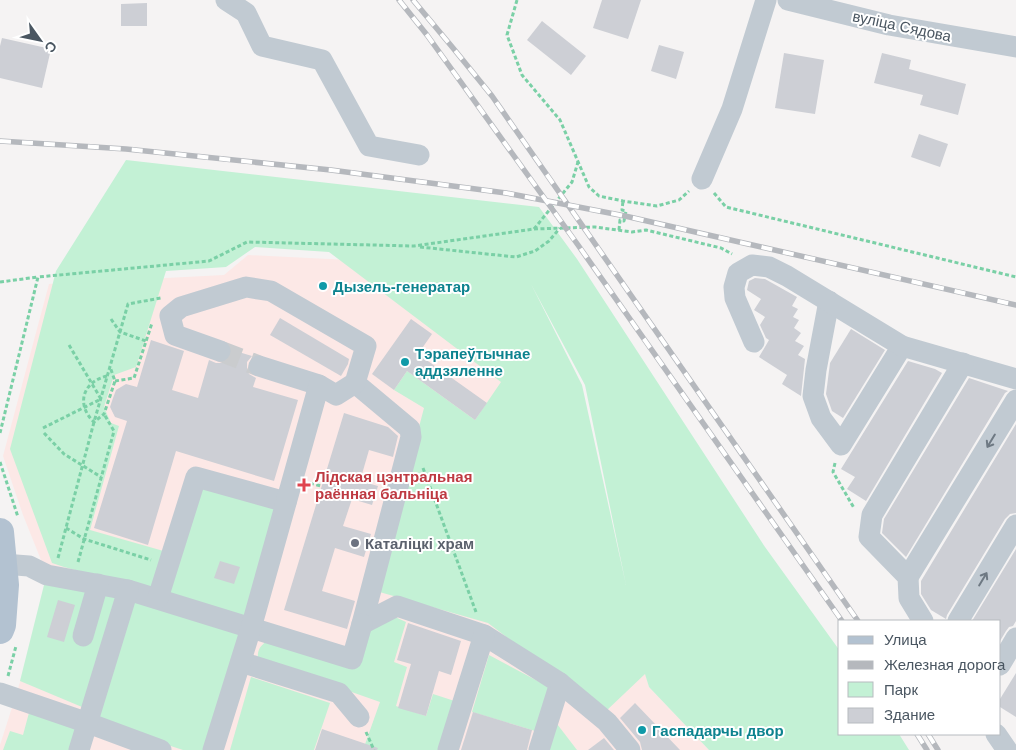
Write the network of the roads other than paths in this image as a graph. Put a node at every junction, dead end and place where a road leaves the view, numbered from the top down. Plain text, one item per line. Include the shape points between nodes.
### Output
1 (226, 0) edge
2 (766, 0) edge
3 (788, 0) edge
4 (1016, 48) edge
5 (419, 155) dead end
6 (702, 179) road end
7 (829, 301) junction
8 (754, 342) dead end
9 (902, 346) junction
10 (220, 351) tunnel mouth
11 (962, 364) junction
12 (260, 366) tunnel mouth
13 (1016, 379) edge
14 (355, 383) junction
15 (319, 386) junction
16 (1016, 400) edge
17 (286, 502) junction
18 (1016, 525) edge
19 (0, 532) edge
20 (3, 564) junction
21 (908, 577) junction
22 (98, 584) junction
23 (128, 590) junction
24 (158, 598) junction
25 (922, 620) edge
26 (959, 620) edge
27 (362, 624) junction
28 (251, 628) junction
29 (0, 630) edge
30 (484, 635) junction
31 (83, 636) dead end
32 (1016, 638) edge
33 (240, 662) junction
34 (1001, 663) edge
35 (560, 684) junction
36 (0, 693) edge
37 (359, 717) dead end
38 (88, 723) junction
39 (997, 735) edge
40 (79, 750) edge
41 (161, 750) edge
42 (213, 750) edge
43 (448, 750) edge
44 (539, 750) edge
45 (630, 750) edge
46 (1007, 750) edge

1 - 5 street via 246,13 262,46 322,60 369,146
2 - 6 street via 732,108
3 - 4 street, вуліца Сядова via 890,25
7 - 8 street via 769,267 752,265 738,273 734,286 735,298
7 - 9 street
7 - 9 street via 813,396 821,418 841,445
9 - 11 street
10 - 14 street via 175,335 170,316 181,307 246,288 271,291 366,346
11 - 13 street
11 - 21 street via 872,515 870,537
12 - 15 street
14 - 15 street via 336,395
14 - 27 street via 410,429 411,437
15 - 17 street
16 -> 21 street
17 - 24 street via 196,477
17 - 28 street
26 -> 18 street
19 - 20 main road
20 - 22 street via 29,566 47,574
20 - 29 main road via 5,585
21 - 25 street via 908,598
22 - 23 street
22 - 31 street
23 - 24 street
23 - 38 street
24 - 28 street
27 - 28 street via 352,659
27 - 30 street via 397,606
28 - 33 street
30 - 35 street
30 - 43 street
32 - 34 street
33 - 37 street via 339,693
33 - 42 street
35 - 44 street
35 - 45 street via 607,722
36 - 38 street
38 - 40 street
38 - 41 street
39 - 46 street

